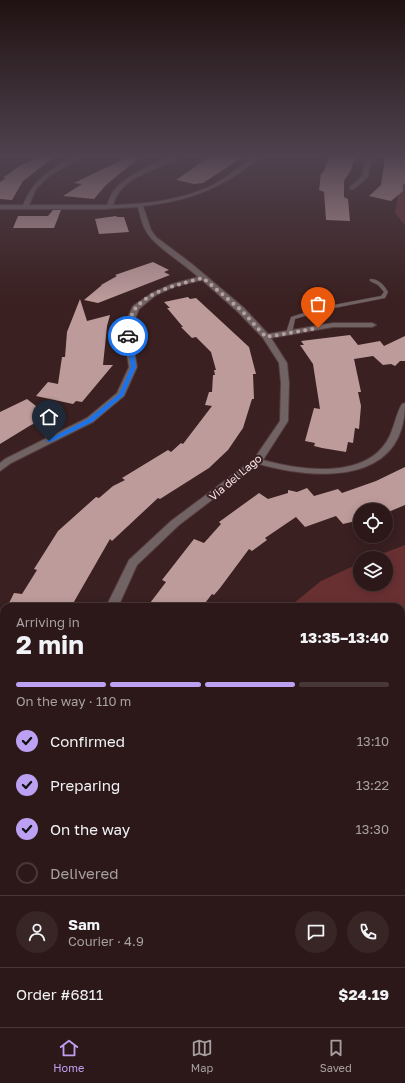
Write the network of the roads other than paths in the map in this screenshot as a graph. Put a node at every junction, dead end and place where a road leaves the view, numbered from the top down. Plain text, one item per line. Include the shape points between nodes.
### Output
1 (140, 205) joint
2 (110, 206) joint
3 (0, 207) edge
4 (25, 207) joint
5 (203, 278) junction
6 (372, 280) dead end
7 (372, 325) dead end
8 (289, 333) junction
9 (266, 337) junction
10 (405, 406) edge
11 (257, 461) junction
12 (0, 468) edge
13 (114, 603) edge

1 - 2 street
1 - 5 street, Via del Lago via 148,230 154,238
2 - 4 street
3 - 4 street
5 - 9 street, Via del Lago via 241,310
5 - 12 street via 174,285 154,294 136,308 129,324 128,337 133,367 121,394 90,420 8,461
6 - 8 lane via 386,292 383,297 293,318
7 - 8 street via 333,325
8 - 9 street
9 - 11 street, Via del Lago via 283,363 284,421
10 - 11 street via 390,444 377,457 362,464 336,471 307,473
11 - 13 street, Via del Lago via 175,523 133,563

